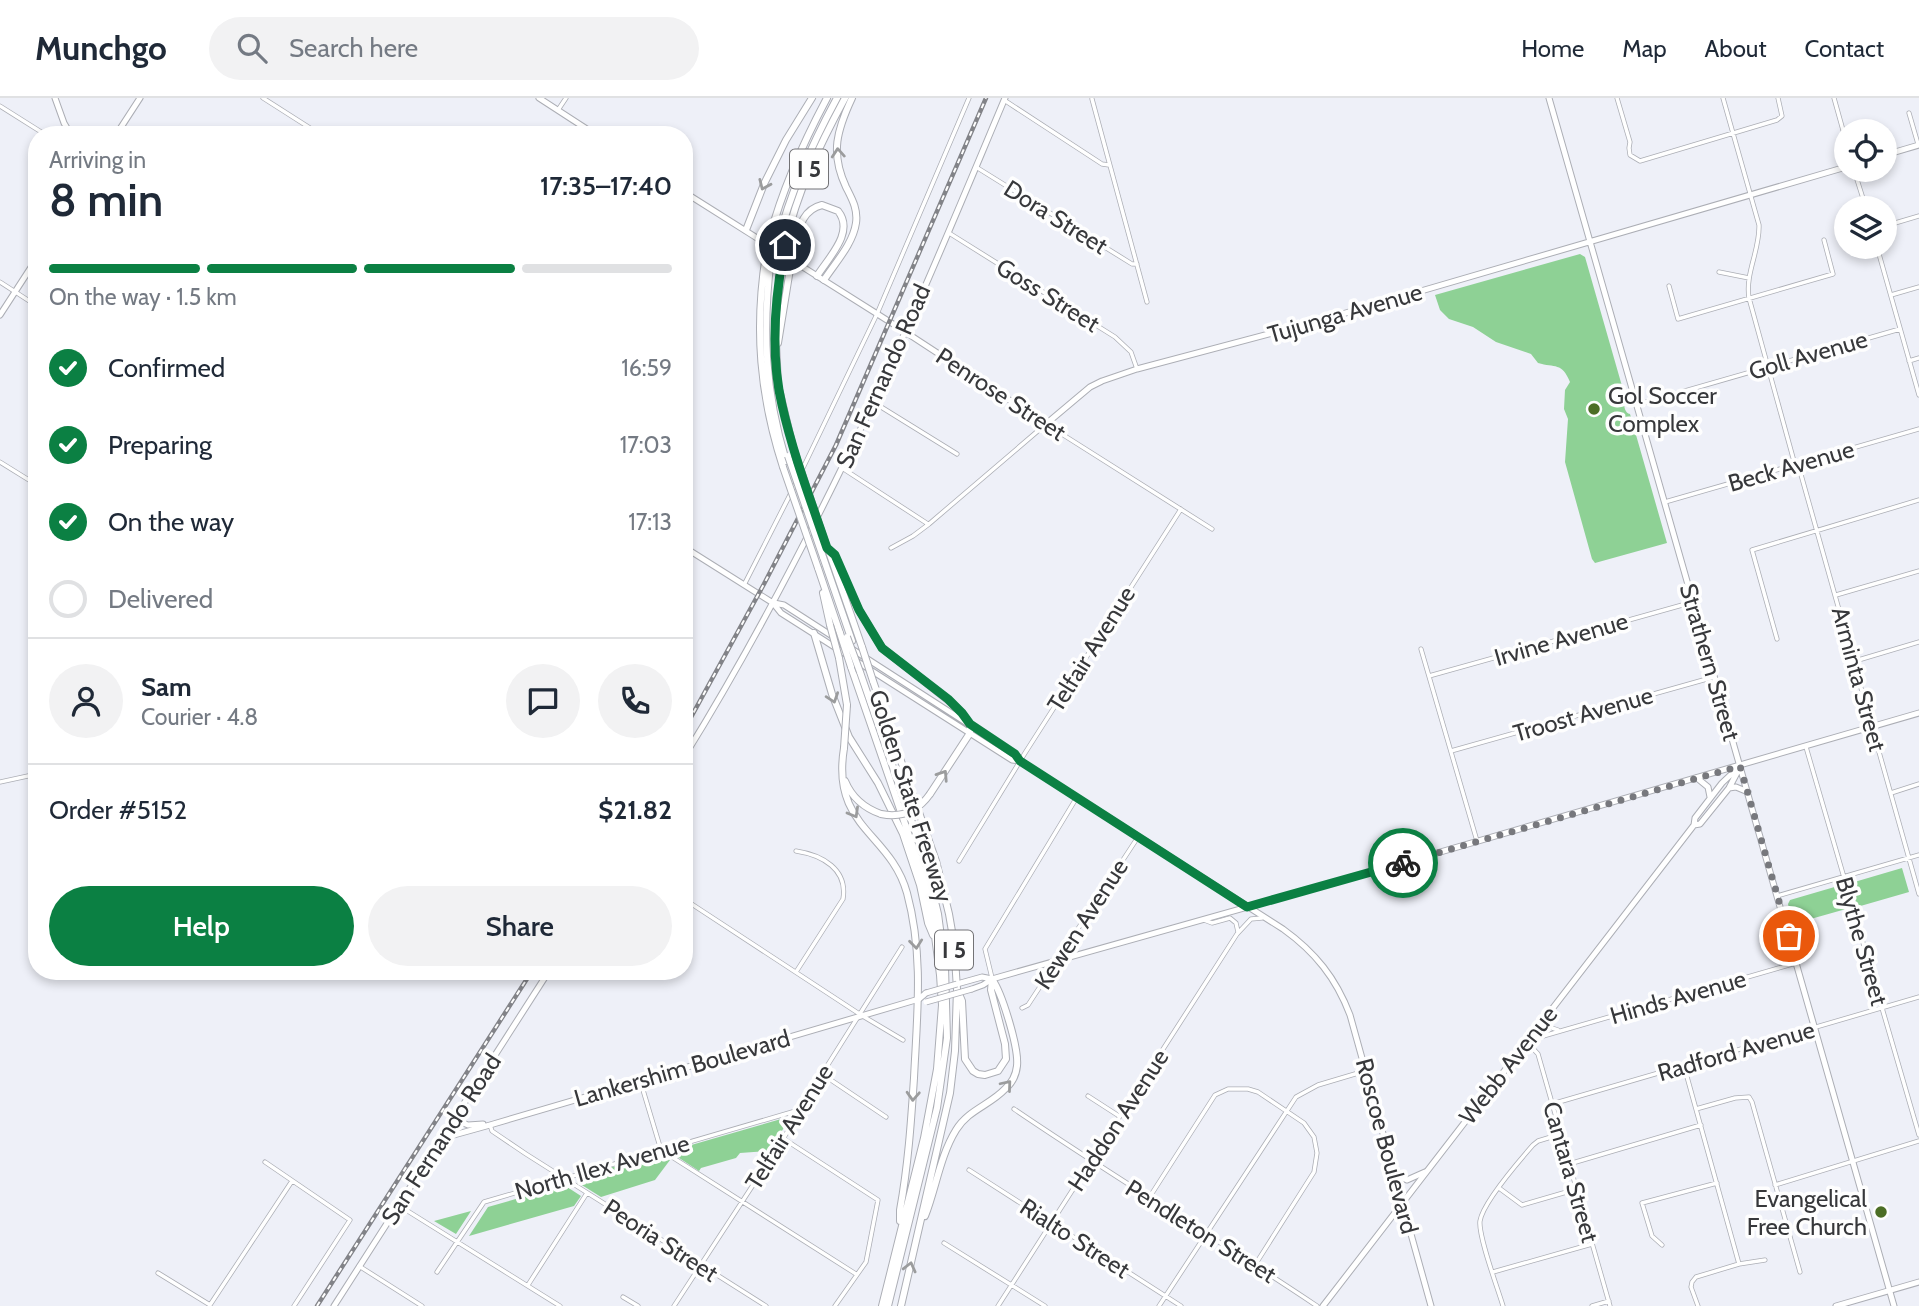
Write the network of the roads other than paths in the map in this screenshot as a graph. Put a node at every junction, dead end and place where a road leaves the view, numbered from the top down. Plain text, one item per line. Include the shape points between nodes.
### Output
1 (55, 98) edge
2 (140, 98) edge
3 (263, 98) edge
4 (539, 98) edge
5 (566, 98) edge
6 (812, 98) edge
7 (827, 98) edge
8 (835, 98) edge
9 (845, 98) edge
10 (852, 98) edge
11 (969, 98) edge
12 (1092, 98) edge
13 (1549, 98) edge
14 (1617, 98) edge
15 (1723, 98) edge
16 (1778, 98) edge
17 (1834, 98) edge
18 (1005, 99) edge
19 (0, 106) edge
20 (558, 110) junction
21 (1909, 113) dead end
22 (1840, 119) edge
23 (32, 126) edge
24 (67, 126) edge
25 (122, 126) edge
26 (307, 126) edge
27 (582, 126) edge
28 (1732, 132) junction
29 (1919, 146) edge
30 (1897, 152) edge
31 (1110, 165) junction
32 (976, 167) junction
33 (1834, 170) edge
34 (1750, 194) junction
35 (693, 198) edge
36 (1919, 216) edge
37 (1897, 222) edge
38 (746, 230) junction
39 (947, 232) junction
40 (777, 240) junction
41 (1824, 240) dead end
42 (1591, 242) junction
43 (773, 259) junction
44 (1880, 259) edge
45 (1137, 264) junction
46 (1719, 272) dead end
47 (28, 273) edge
48 (821, 278) junction
49 (1749, 278) junction
50 (0, 282) edge
51 (1669, 286) dead end
52 (1919, 287) edge
53 (16, 292) junction
54 (1890, 295) junction
55 (1749, 298) junction
56 (28, 300) edge
57 (1147, 302) dead end
58 (877, 314) junction
59 (0, 315) edge
60 (1900, 329) junction
61 (904, 331) junction
62 (776, 353) junction
63 (1919, 358) edge
64 (1909, 361) junction
65 (1768, 366) junction
66 (1137, 369) junction
67 (1919, 396) edge
68 (873, 402) junction
69 (1636, 405) junction
70 (1046, 424) junction
71 (1919, 429) edge
72 (957, 454) dead end
73 (786, 461) junction
74 (0, 462) edge
75 (1797, 464) junction
76 (842, 468) junction
77 (28, 479) edge
78 (1919, 500) edge
79 (1664, 502) junction
80 (1181, 509) junction
81 (929, 524) junction
82 (1212, 529) dead end
83 (1817, 530) junction
84 (827, 548) junction
85 (891, 548) dead end
86 (693, 553) edge
87 (821, 562) junction
88 (1919, 571) edge
89 (821, 578) junction
90 (744, 586) junction
91 (1836, 595) junction
92 (1693, 602) junction
93 (773, 603) junction
94 (814, 633) junction
95 (1777, 639) dead end
96 (1919, 642) edge
97 (1420, 649) dead end
98 (1854, 661) junction
99 (1429, 676) junction
100 (1714, 677) junction
101 (923, 704) junction
102 (942, 706) junction
103 (1919, 713) edge
104 (970, 724) junction
105 (1872, 727) junction
106 (970, 733) junction
107 (693, 742) edge
108 (1806, 747) junction
109 (844, 748) junction
110 (1451, 751) junction
111 (1020, 761) junction
112 (1740, 766) junction
113 (28, 776) edge
114 (1697, 778) junction
115 (0, 782) edge
116 (1919, 784) edge
117 (1729, 788) junction
118 (1748, 792) junction
119 (1890, 793) junction
120 (1077, 797) junction
121 (1710, 799) junction
122 (1694, 825) junction
123 (1138, 837) junction
124 (1477, 841) junction
125 (796, 851) dead end
126 (1919, 855) edge
127 (1909, 858) junction
128 (959, 861) dead end
129 (1844, 877) junction
130 (1919, 894) edge
131 (1777, 896) junction
132 (693, 905) edge
133 (1247, 907) junction
134 (1266, 918) junction
135 (1203, 919) junction
136 (1237, 934) junction
137 (937, 944) junction
138 (902, 947) dead end
139 (1058, 960) junction
140 (1796, 963) junction
141 (796, 972) junction
142 (992, 979) junction
143 (543, 980) edge
144 (957, 989) junction
145 (1919, 997) edge
146 (923, 1000) junction
147 (1022, 1008) dead end
148 (1882, 1008) junction
149 (861, 1015) junction
150 (1544, 1020) junction
151 (1815, 1028) junction
152 (1560, 1031) junction
153 (903, 1040) dead end
154 (1526, 1041) junction
155 (1684, 1066) junction
156 (1365, 1071) junction
157 (822, 1074) junction
158 (640, 1080) junction
159 (1088, 1096) dead end
160 (1552, 1104) junction
161 (461, 1109) junction
162 (801, 1109) junction
163 (1696, 1109) junction
164 (1014, 1110) dead end
165 (1287, 1110) junction
166 (1119, 1116) junction
167 (886, 1117) dead end
168 (490, 1125) junction
169 (1701, 1125) junction
170 (1561, 1134) junction
171 (444, 1135) junction
172 (1919, 1135) edge
173 (783, 1139) junction
174 (1919, 1142) edge
175 (661, 1150) junction
176 (1091, 1161) junction
177 (1853, 1161) junction
178 (265, 1162) dead end
179 (1391, 1163) junction
180 (1569, 1164) junction
181 (969, 1170) dead end
182 (1425, 1172) junction
183 (565, 1178) junction
184 (292, 1181) junction
185 (1717, 1183) junction
186 (1775, 1185) junction
187 (1499, 1188) junction
188 (1577, 1189) junction
189 (587, 1193) junction
190 (1149, 1198) junction
191 (742, 1201) junction
192 (1402, 1202) junction
193 (398, 1205) junction
194 (1052, 1223) junction
195 (920, 1228) junction
196 (900, 1232) junction
197 (1207, 1234) junction
198 (457, 1242) junction
199 (944, 1243) dead end
200 (1592, 1244) junction
201 (1662, 1245) dead end
202 (1765, 1260) dead end
203 (1740, 1264) junction
204 (700, 1265) junction
205 (1255, 1265) junction
206 (359, 1266) junction
207 (438, 1272) dead end
208 (1493, 1272) junction
209 (1800, 1272) dead end
210 (158, 1273) dead end
211 (856, 1274) junction
212 (1919, 1282) edge
213 (1011, 1285) junction
214 (527, 1286) junction
215 (1890, 1290) junction
216 (1165, 1296) junction
217 (623, 1297) dead end
218 (1610, 1304) edge
219 (211, 1306) edge
220 (294, 1306) edge
221 (334, 1306) edge
222 (422, 1306) edge
223 (560, 1306) edge
224 (638, 1306) edge
225 (674, 1306) edge
226 (766, 1306) edge
227 (835, 1306) edge
228 (882, 1306) edge
229 (890, 1306) edge
230 (901, 1306) edge
231 (998, 1306) edge
232 (1045, 1306) edge
233 (1159, 1306) edge
234 (1181, 1306) edge
235 (1317, 1306) edge
236 (1323, 1306) edge
237 (1431, 1306) edge
238 (1503, 1306) edge
239 (1592, 1306) edge
240 (1698, 1306) edge
241 (1836, 1306) edge
242 (1894, 1306) edge

1 - 24 main road
2 - 25 main road
3 - 26 street
4 - 20 main road
5 - 20 street
6 -> 38 highway via 786,140
7 - 40 highway, Golden State Freeway / I 5 via 779,204
8 - 40 highway via 794,186
9 - 40 highway, Golden State Freeway / I 5 via 820,144 791,219
48 -> 10 highway via 856,226 856,207 837,152 838,131
11 - 58 street, San Fernando Road
12 - 31 street
13 - 42 main road, Strathern Street
14 - 28 street via 1630,155 1640,161
15 - 28 street, Arminta Street
16 - 28 street via 1782,116
17 - 22 street
18 - 31 street via 1101,164
18 - 32 main road, San Fernando Road
19 - 23 street
20 - 27 main road
21 - 29 street
28 - 34 street, Arminta Street
29 - 30 main road
31 - 45 street
32 - 39 main road, San Fernando Road
32 - 45 street, Dora Street
33 - 34 main road, Tujunga Avenue
34 - 42 main road, Tujunga Avenue
34 - 49 street, Arminta Street via 1760,235
35 - 38 main road, Penrose Street
36 - 37 street
38 - 48 main road, Penrose Street
39 - 61 main road, San Fernando Road
39 - 66 street, Goss Street via 1115,337 1131,352
40 - 43 highway, Golden State Freeway / I 5, bridge
40 - 43 highway, Golden State Freeway / I 5, bridge
41 - 55 street via 1833,274
42 - 66 main road, Tujunga Avenue
42 - 69 main road, Strathern Street
43 - 62 highway, Golden State Freeway / I 5
43 - 73 highway via 769,336
43 - 73 highway, Golden State Freeway / I 5 via 760,317 762,378 769,423
44 - 54 street
45 - 57 street
46 - 49 street
47 - 53 main road
48 - 58 main road, Penrose Street
48 - 62 highway, bridge via 845,223 838,211 822,205 809,210 800,226
49 - 55 street, Arminta Street
50 - 53 street
51 - 55 street via 1678,319
52 - 54 street
53 - 56 street
53 - 59 main road
54 - 60 street
55 - 65 street, Arminta Street
58 - 61 main road, Penrose Street
58 - 90 street, San Fernando Road
60 - 64 street
60 - 65 street, Goll Avenue
61 - 68 main road, San Fernando Road
61 - 70 main road, Penrose Street
62 - 84 highway, Golden State Freeway / I 5, bridge via 793,447
63 - 64 street
64 - 67 street
65 - 69 street, Goll Avenue
65 - 75 street, Arminta Street
66 - 70 main road, Tujunga Avenue via 1090,387
68 - 72 street
68 - 76 main road, San Fernando Road
69 - 79 main road, Strathern Street
70 - 80 street, Penrose Street
70 - 81 street, Tujunga Avenue
71 - 75 street, Beck Avenue
73 - 87 highway, Golden State Freeway / I 5, bridge
73 - 87 highway, bridge
74 - 77 street
75 - 79 street, Beck Avenue
75 - 83 street, Arminta Street
76 - 81 street
76 - 93 main road, San Fernando Road
78 - 83 street
79 - 92 main road, Strathern Street
80 - 82 street, Penrose Street
80 - 111 street, Telfair Avenue
81 - 85 street, Tujunga Avenue
83 - 91 street, Arminta Street
83 - 95 street via 1752,550
84 - 104 highway via 835,555 882,648 948,699
84 - 144 highway, Golden State Freeway / I 5, bridge via 936,861 954,943
86 - 90 main road
87 - 89 highway, Golden State Freeway / I 5
87 - 229 highway, bridge via 932,872 946,935 951,1004 947,1067
88 - 91 street
89 - 109 highway, bridge via 847,705
89 - 137 highway, Golden State Freeway / I 5, bridge via 925,882
90 - 93 main road
91 - 98 street, Arminta Street
92 - 99 street, Irvine Avenue
92 - 100 main road, Strathern Street
93 - 94 main road
93 - 102 main road via 784,605
93 - 107 main road, San Fernando Road
94 - 101 main road
94 -> 137 highway via 849,737 903,834
96 - 98 street
97 - 99 street
98 - 105 street, Arminta Street
99 - 110 street
100 - 110 street, Troost Avenue
100 - 112 main road, Strathern Street
101 - 102 main road via 928,701
101 - 106 main road
102 - 104 main road
103 - 105 main road, Lankershim Boulevard
104 - 106 highway
104 - 111 main road
105 - 108 main road, Lankershim Boulevard
105 - 119 street, Arminta Street
109 -> 106 highway, bridge via 844,774 858,802 872,811 895,815 921,805
106 - 111 main road
108 - 112 main road, Lankershim Boulevard
108 - 129 street, Blythe Street
109 -> 146 highway via 841,775 850,809 890,860 906,891
110 - 124 street
111 - 120 main road, Roscoe Boulevard
111 - 128 street, Telfair Avenue
112 - 114 main road, Lankershim Boulevard
112 - 117 main road, Webb Avenue
112 - 118 main road, Strathern Street
112 - 121 main road, Webb Avenue
113 - 115 street
114 - 121 main road via 1708,787
114 - 124 main road, Lankershim Boulevard
116 - 119 street
117 - 118 main road
117 - 122 main road, Webb Avenue via 1700,824
118 - 131 main road, Strathern Street
119 - 127 street, Arminta Street
120 - 123 main road, Roscoe Boulevard
120 - 142 street via 985,949
121 - 122 main road, Webb Avenue
122 - 150 main road, Webb Avenue
123 - 133 main road, Roscoe Boulevard
123 - 139 street, Kewen Avenue
124 - 133 main road, Lankershim Boulevard
125 - 141 street via 809,853 836,869 845,888 843,899
126 - 127 street
127 - 129 street
127 - 130 street, Arminta Street
129 - 131 street
129 - 148 street, Blythe Street
131 - 140 main road, Strathern Street
132 - 141 street
133 - 134 main road, Roscoe Boulevard
133 - 135 main road, Lankershim Boulevard
134 - 136 street, Haddon Avenue via 1251,919
134 - 156 main road, Roscoe Boulevard via 1305,945 1339,988
135 - 136 street via 1212,923 1230,918 1238,926
135 - 139 main road, Lankershim Boulevard
136 - 166 street, Haddon Avenue
137 - 196 highway, Golden State Freeway / I 5 via 942,1005 937,1069
138 - 149 street, Telfair Avenue
139 - 142 main road, Lankershim Boulevard
139 - 147 street, Kewen Avenue
140 - 151 main road, Strathern Street
140 - 152 street, Hinds Avenue
141 - 149 street
142 - 144 highway via 1006,1052 1003,1066 992,1074 978,1074 965,1059 962,1001
142 - 146 main road, Lankershim Boulevard, bridge via 972,989
142 - 146 main road, Lankershim Boulevard, bridge via 982,977 926,993
195 -> 142 highway via 955,1131 1005,1090 1016,1075 1015,1046 999,988
143 - 161 main road, San Fernando Road
144 - 195 highway, Golden State Freeway / I 5 via 953,1074
145 - 148 street, Radford Avenue
146 - 149 main road, Lankershim Boulevard
146 -> 196 highway
148 - 151 street, Radford Avenue
148 - 172 street, Blythe Street
149 - 153 street
149 - 157 street, Telfair Avenue
149 - 158 main road, Lankershim Boulevard
150 - 152 street
150 - 154 main road, Webb Avenue
151 - 155 street, Radford Avenue
151 - 177 main road, Strathern Street
152 - 154 street, Hinds Avenue
154 - 160 street, Cantara Street via 1538,1054
154 - 182 main road, Webb Avenue
155 - 160 street, Radford Avenue
155 - 163 street
156 - 165 street via 1307,1090
156 - 179 main road, Roscoe Boulevard
157 - 162 street, Telfair Avenue
157 - 167 street
158 - 168 main road, Lankershim Boulevard
158 - 175 street
159 - 166 street
160 - 170 street, Cantara Street
161 - 168 main road via 464,1124
161 - 171 main road, San Fernando Road
162 - 173 street, Telfair Avenue
162 - 175 street, North Ilex Avenue
163 - 169 street
163 - 186 street via 1749,1097
164 - 176 street, Pendleton Street
165 - 190 street via 1252,1090 1220,1092
165 - 197 street
165 - 205 street via 1314,1137 1314,1172
166 - 176 street, Haddon Avenue
168 - 171 main road, Lankershim Boulevard
168 - 183 street, Peoria Street via 492,1131
169 - 180 street
169 - 185 street
170 - 180 street, Cantara Street
170 - 187 street via 1533,1145
171 - 193 main road, San Fernando Road
173 - 191 street, Telfair Avenue
173 - 211 street via 878,1200 866,1262
174 - 177 street
175 - 183 street, North Ilex Avenue
175 - 191 street
176 - 190 street, Pendleton Street
176 - 194 street, Haddon Avenue
177 - 186 street
177 - 215 main road, Strathern Street
178 - 184 street
179 - 182 main road via 1404,1179
179 - 192 main road, Roscoe Boulevard
180 - 188 street, Cantara Street
181 - 194 street, Rialto Street
182 - 192 main road, Webb Avenue
183 - 189 street, Peoria Street
183 - 198 street, North Ilex Avenue via 484,1202
184 - 219 street
184 - 220 street, San Fernando Road via 350,1220
185 - 201 street via 1642,1203 1653,1236
185 - 203 street
186 - 209 street
187 - 188 street via 1522,1205
187 - 208 street via 1480,1220
188 - 200 street, Cantara Street
189 - 204 street, Peoria Street
189 - 214 street
190 - 197 street, Pendleton Street
191 - 204 street, Telfair Avenue
191 - 211 street
192 - 236 main road, Webb Avenue
192 - 237 main road, Roscoe Boulevard
193 - 198 street
193 - 206 main road, San Fernando Road
194 - 213 street, Haddon Avenue
194 - 216 street, Rialto Street
230 -> 195 highway, Golden State Freeway / I 5
196 - 228 highway, Golden State Freeway / I 5
197 - 205 street, Pendleton Street
197 - 216 street
198 - 207 street, North Ilex Avenue
198 - 214 street
199 - 213 street
200 - 208 street
200 - 218 street, Cantara Street
202 - 203 street
203 - 240 street via 1696,1277 1691,1287
204 - 225 street, Telfair Avenue
204 - 226 street, Peoria Street
205 - 235 street, Pendleton Street
206 - 221 main road, San Fernando Road
206 - 222 street
208 - 238 street
210 - 219 street
211 - 227 street
212 - 215 main road
213 - 231 street, Haddon Avenue
213 - 232 street
214 - 223 street
215 - 241 main road
215 - 242 main road, Strathern Street
216 - 233 street
216 - 234 street, Rialto Street
217 - 224 street
218 - 239 street

